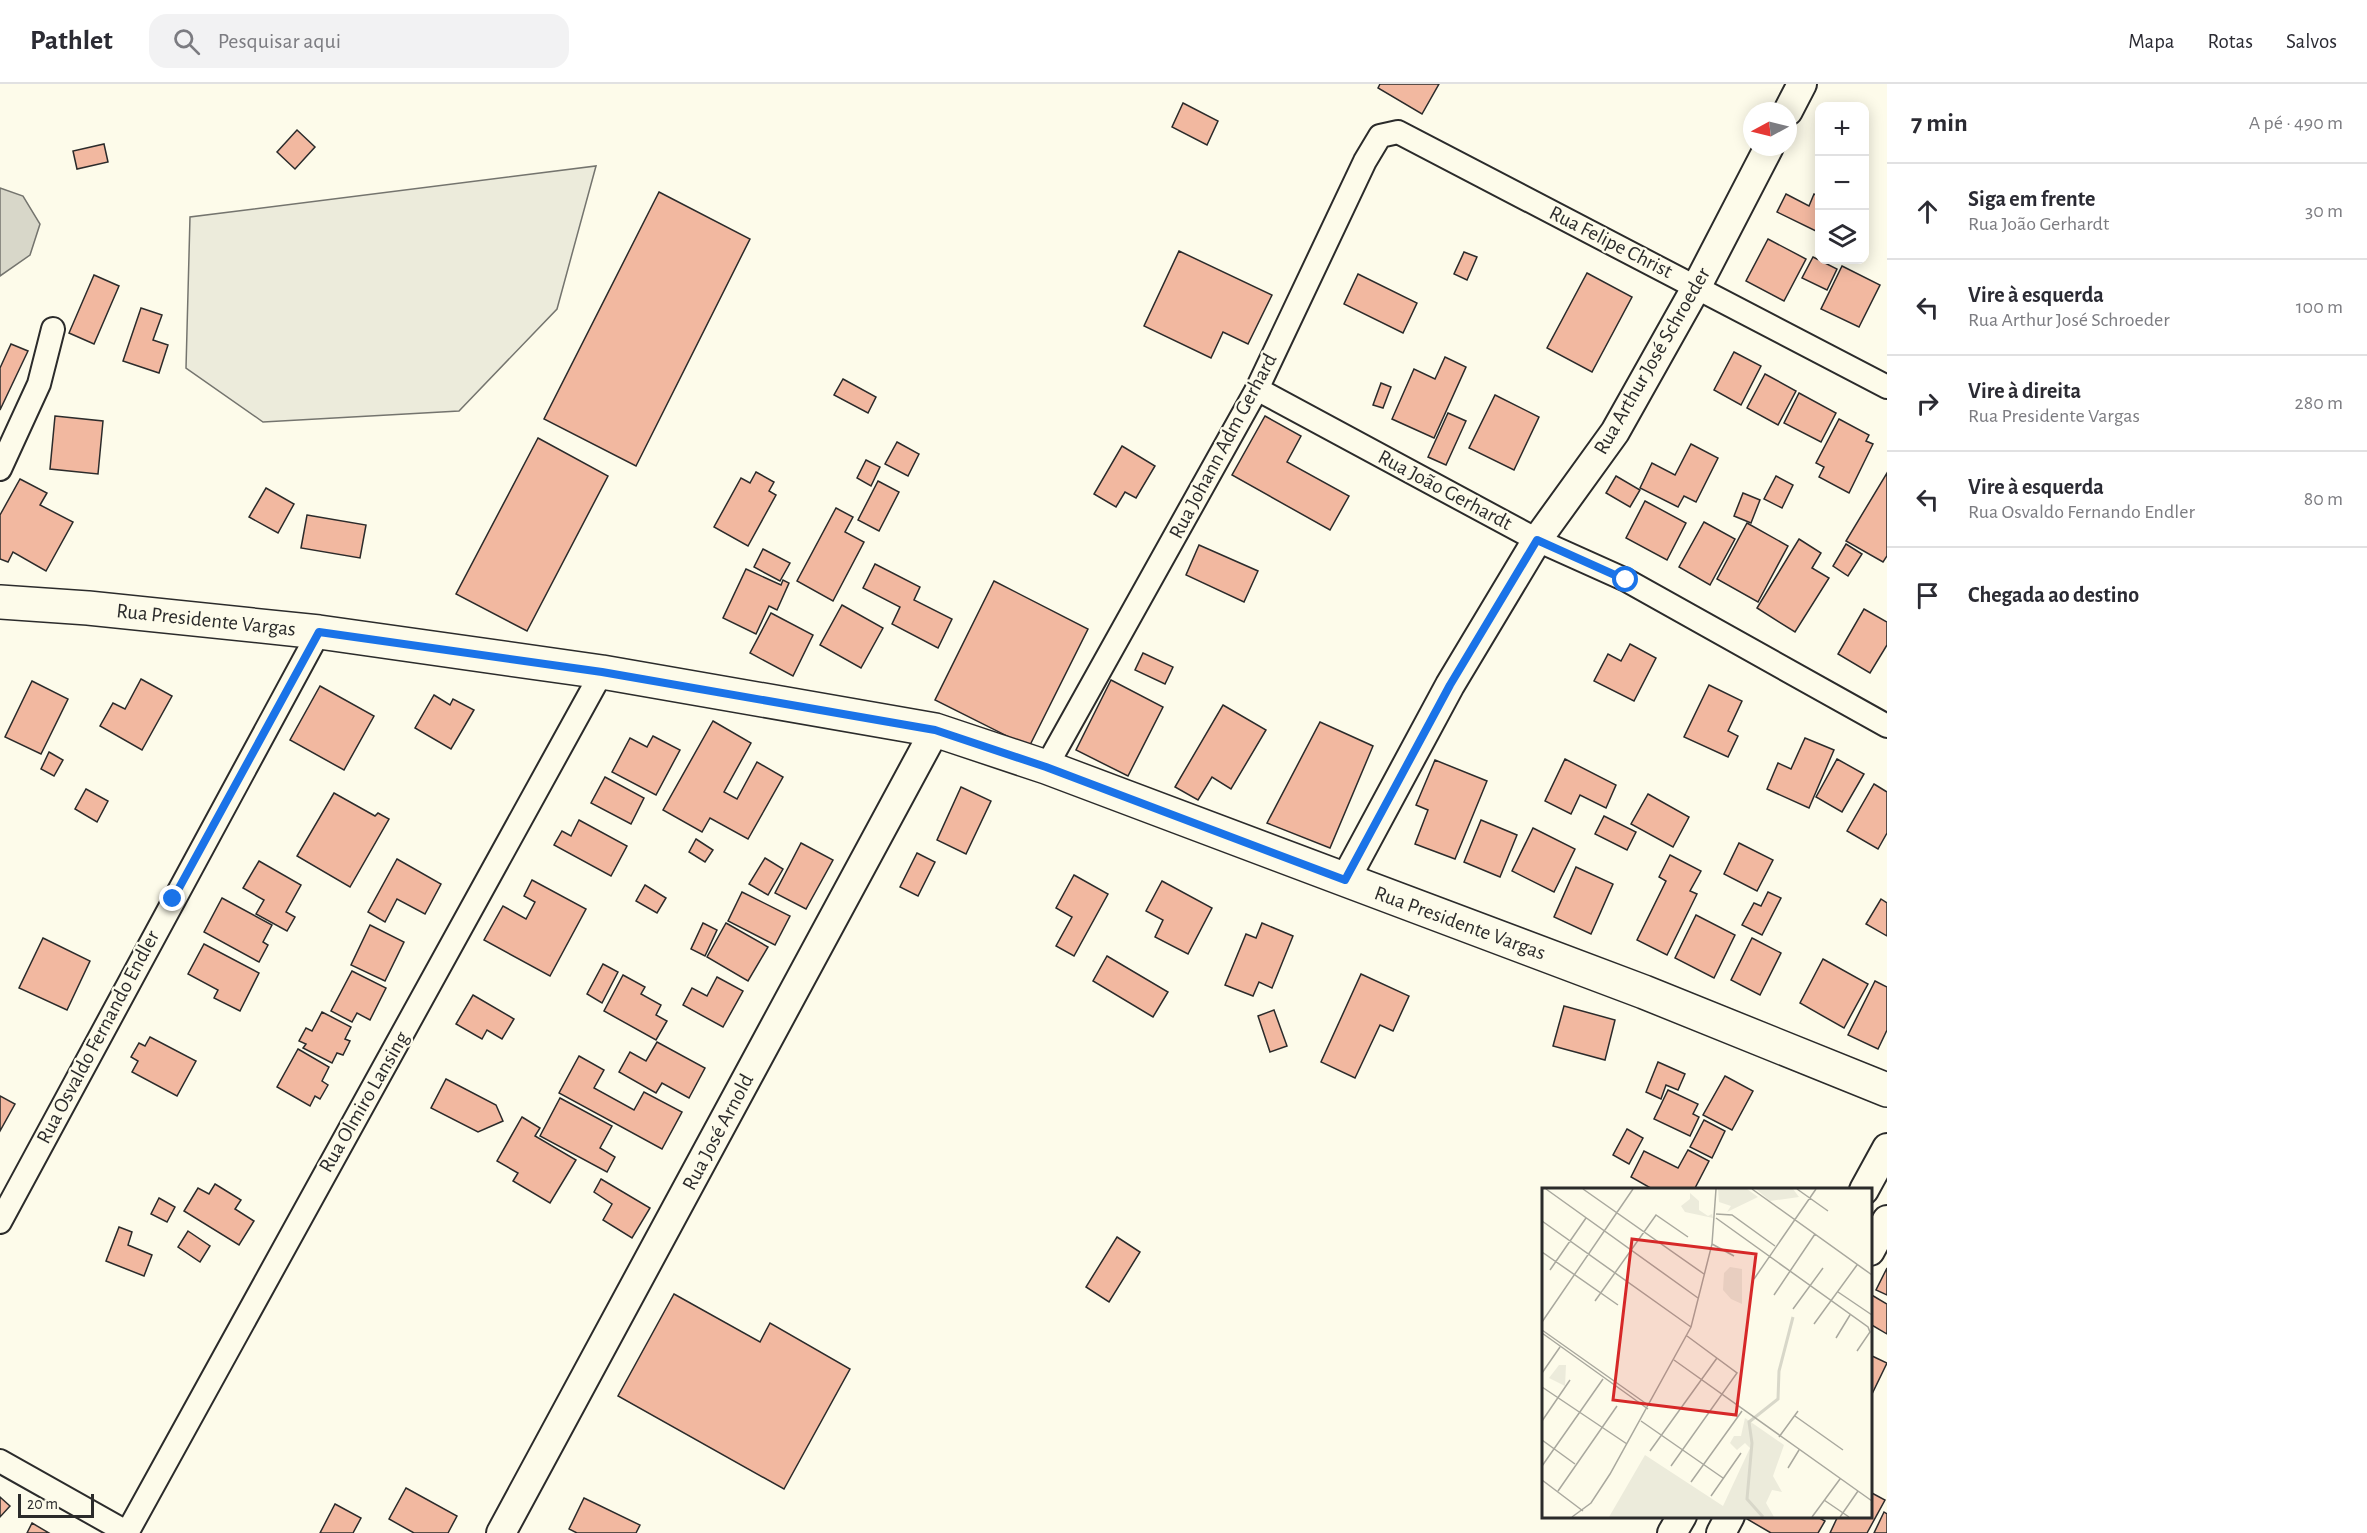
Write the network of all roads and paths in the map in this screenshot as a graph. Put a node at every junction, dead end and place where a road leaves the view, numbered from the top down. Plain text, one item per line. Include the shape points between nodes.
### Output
1 (1802, 84) edge
2 (1793, 102) edge
3 (1398, 132) joint
4 (1764, 156) edge
5 (1697, 286) junction
6 (53, 329) dead end
7 (1887, 387) edge
8 (1257, 389) junction
9 (0, 469) edge
10 (1537, 540) junction
11 (0, 602) edge
12 (319, 632) junction
13 (602, 672) junction
14 (1887, 726) edge
15 (935, 730) junction
16 (1046, 767) junction
17 (1345, 880) junction
18 (1887, 1090) edge
19 (1887, 1148) edge
20 (1865, 1188) edge
21 (1887, 1220) edge
22 (0, 1222) edge
23 (1872, 1247) edge
24 (0, 1461) edge
25 (1681, 1518) edge
26 (1729, 1518) edge
27 (127, 1533) edge
28 (501, 1533) edge
29 (1672, 1533) edge
30 (1721, 1533) edge

1 - 2 street
3 - 5 street, Rua Felipe Christ
3 - 8 street, Rua Johann Adm Gerhard via 1380,136 1365,161
4 - 5 street, Rua Arthur José Schroeder
5 - 7 street, Rua Felipe Christ
5 - 10 street, Rua Arthur José Schroeder via 1615,432
6 - 9 street via 39,384
8 - 10 street, Rua João Gerhardt
8 - 16 street, Rua Johann Adm Gerhard
10 - 14 street, Rua João Gerhardt via 1626,580
10 - 17 street, Rua Arthur José Schroeder via 1450,685
11 - 12 main road, Rua Presidente Vargas
12 - 13 main road, Rua Presidente Vargas
12 - 22 street, Rua Osvaldo Fernando Endler
13 - 15 main road, Rua Presidente Vargas
13 - 27 street, Rua Olmiro Lansing
15 - 16 main road, Rua Presidente Vargas
15 - 28 street, Rua José Arnold
16 - 17 main road, Rua Presidente Vargas
17 - 18 main road, Rua Presidente Vargas via 1644,992
19 - 20 street
21 - 23 street
24 - 27 street
25 - 29 street
26 - 30 street

